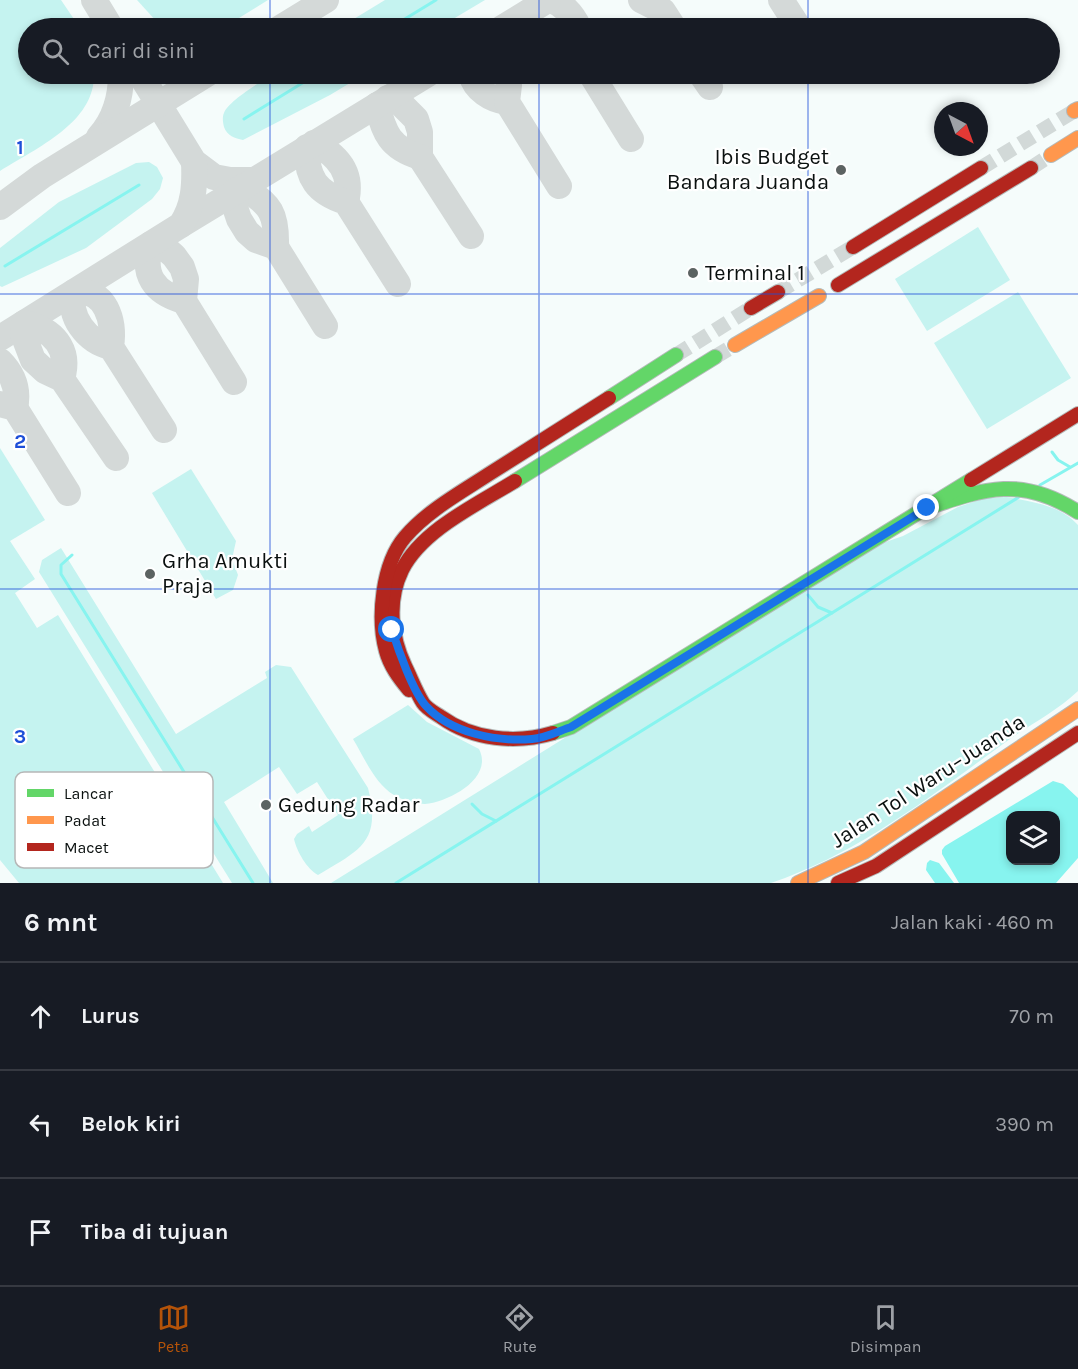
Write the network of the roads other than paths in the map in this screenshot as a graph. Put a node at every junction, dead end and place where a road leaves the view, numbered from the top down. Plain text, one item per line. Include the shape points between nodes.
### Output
1 (1078, 138) edge
2 (1051, 155) tunnel mouth
3 (981, 168) tunnel mouth
4 (1031, 168) tunnel mouth
5 (853, 246) tunnel mouth
6 (838, 285) dead end
7 (778, 292) tunnel mouth
8 (819, 297) dead end
9 (751, 308) tunnel mouth
10 (735, 345) tunnel mouth
11 (676, 355) tunnel mouth
12 (715, 357) tunnel mouth
13 (1078, 414) edge
14 (494, 493) junction
15 (453, 497) junction
16 (927, 508) junction
17 (1078, 512) edge
18 (424, 705) junction
19 (1078, 710) edge
20 (1078, 733) edge
21 (798, 883) edge
22 (838, 883) edge

1 - 2 main road
3 - 5 main road
4 - 6 main road
7 - 9 main road
8 - 10 main road
11 - 15 main road
12 - 14 main road
13 - 16 main road
14 - 15 main road
14 - 18 main road via 437,530 417,548 402,570 393,598 392,630
15 - 18 main road via 421,521 400,544 382,597 381,632 389,661 405,686
16 - 17 main road via 971,494 1021,487 1043,492
16 - 18 main road via 571,727 533,739 483,737 456,728
19 - 21 main road, Jalan Tol Waru–Juanda via 864,852
20 - 22 main road, Jalan Tol Waru–Juanda via 876,866

